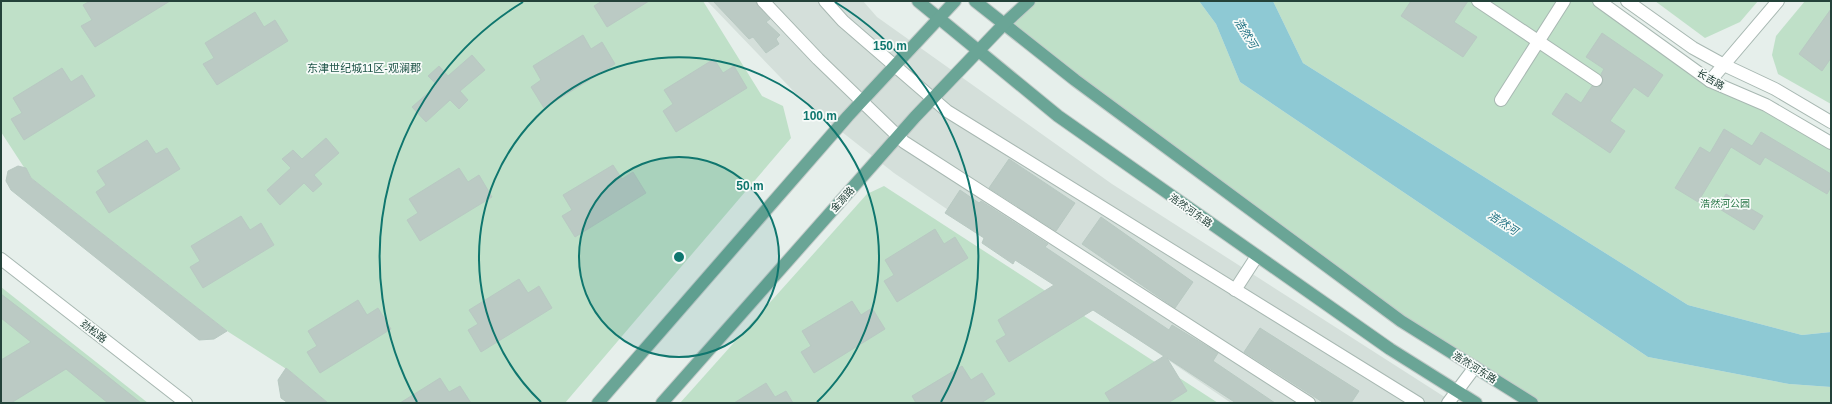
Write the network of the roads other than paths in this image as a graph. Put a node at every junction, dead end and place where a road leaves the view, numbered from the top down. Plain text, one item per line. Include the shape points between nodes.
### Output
1 (763, 1) edge
2 (825, 1) edge
3 (918, 1) edge
4 (955, 1) edge
5 (975, 1) edge
6 (1029, 1) edge
7 (1478, 1) edge
8 (1564, 1) edge
9 (1599, 1) edge
10 (1627, 1) edge
11 (1778, 1) edge
12 (938, 18) junction
13 (1004, 24) junction
14 (1538, 42) junction
15 (979, 51) junction
16 (1724, 65) junction
17 (895, 66) junction
18 (1596, 80) dead end
19 (1710, 80) junction
20 (932, 99) junction
21 (1501, 100) dead end
22 (862, 101) junction
23 (1831, 122) edge
24 (898, 136) junction
25 (1831, 143) edge
26 (1257, 256) junction
27 (1, 259) edge
28 (1235, 290) junction
29 (1475, 367) junction
30 (1457, 391) junction
31 (186, 403) edge
32 (598, 403) edge
33 (662, 403) edge
34 (1309, 403) edge
35 (1418, 403) edge
36 (1448, 403) edge
37 (1476, 403) edge
38 (1532, 403) edge

1 - 22 street
2 - 17 street via 843,21
3 - 12 main road, 浩然河东路
4 - 12 main road
5 - 13 main road, 浩然河东路
6 - 13 main road, 金源路
7 - 14 street
8 - 14 street
9 - 19 street, 长吉路
10 - 16 street, 长吉路 via 1693,48
11 - 16 street
12 - 15 main road, 浩然河东路
12 - 17 main road
13 - 15 main road, 金源路
13 - 29 main road, 浩然河东路 via 1075,80 1401,321
14 - 18 street
14 - 21 street
15 - 20 main road, 金源路
15 - 26 main road, 浩然河东路 via 1058,116
16 - 19 street
16 - 23 street, 长吉路 via 1775,89
17 - 20 street
17 - 22 main road
19 - 25 street, 长吉路 via 1766,105
20 - 24 main road, 金源路
20 - 28 street via 947,112
22 - 24 street
22 - 32 main road
24 - 33 main road, 金源路
24 - 34 street
26 - 28 street
26 - 30 main road, 浩然河东路 via 1390,349
27 - 31 street, 劲松路
28 - 35 street
29 - 30 street
29 - 38 main road, 浩然河东路
30 - 36 street
30 - 37 main road, 浩然河东路

